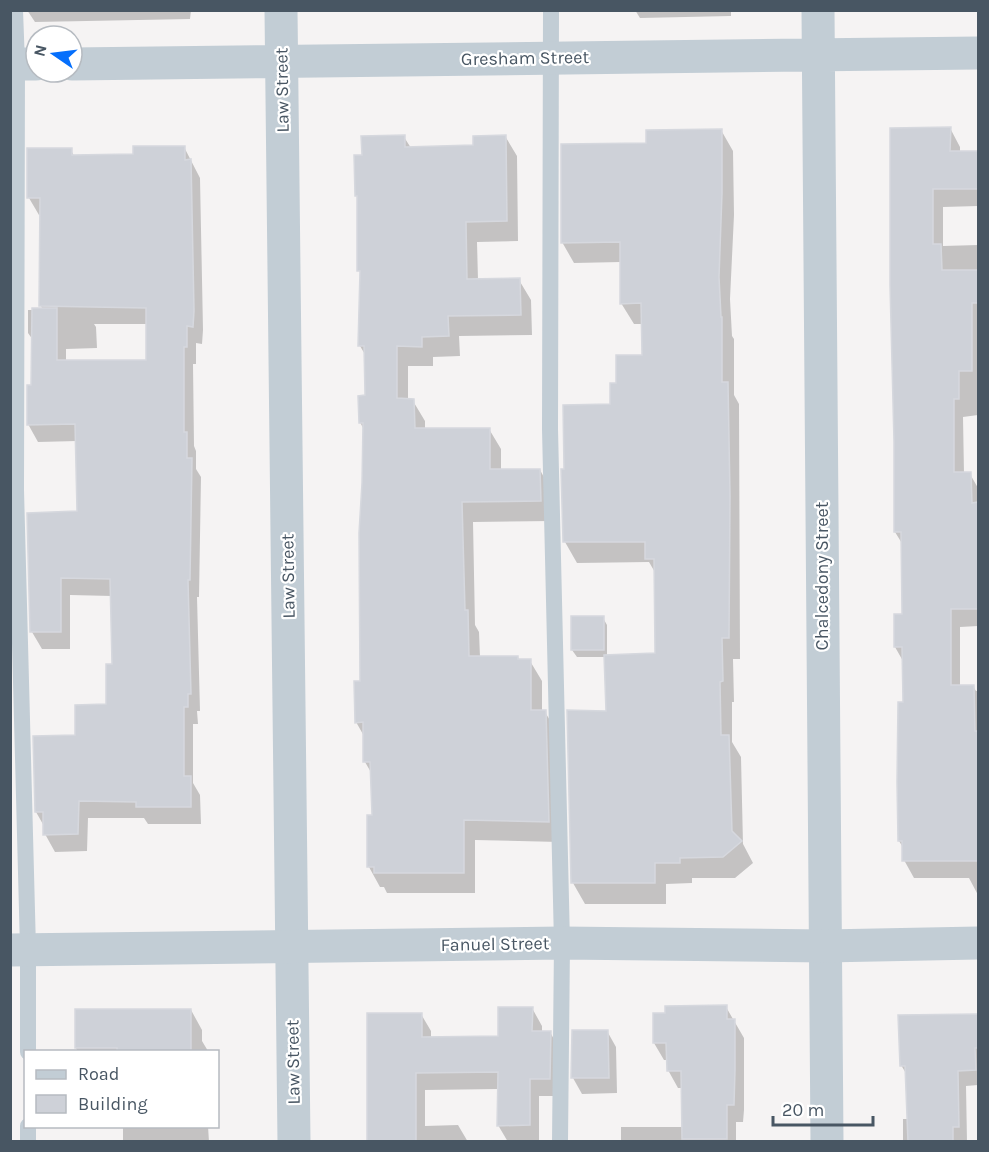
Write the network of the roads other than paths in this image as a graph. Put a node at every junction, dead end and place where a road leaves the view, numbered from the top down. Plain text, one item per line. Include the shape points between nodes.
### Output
1 (15, 10) edge
2 (281, 10) edge
3 (551, 10) edge
4 (818, 10) edge
5 (978, 52) edge
6 (819, 55) junction
7 (552, 58) junction
8 (282, 60) junction
9 (21, 64) edge
10 (84, 64) edge
11 (562, 943) junction
12 (978, 943) edge
13 (292, 945) junction
14 (825, 946) junction
15 (19, 950) edge
16 (28, 1050) edge
17 (294, 1142) edge
18 (560, 1142) edge
19 (827, 1142) edge

1 - 9 lane
2 - 8 street, Law Street
3 - 7 lane
4 - 6 street, Chalcedony Street
5 - 6 street, Gresham Street
6 - 7 street, Gresham Street
6 - 14 street, Chalcedony Street
7 - 8 street, Gresham Street
7 - 11 lane via 550,429
8 - 10 street, Gresham Street
8 - 13 street, Law Street
9 - 15 lane via 16,490
11 - 13 street, Fanuel Street
11 - 14 street, Fanuel Street
11 - 18 lane
12 - 14 street, Fanuel Street
13 - 15 street, Fanuel Street
13 - 17 street, Law Street
14 - 19 street, Chalcedony Street
15 - 16 lane

